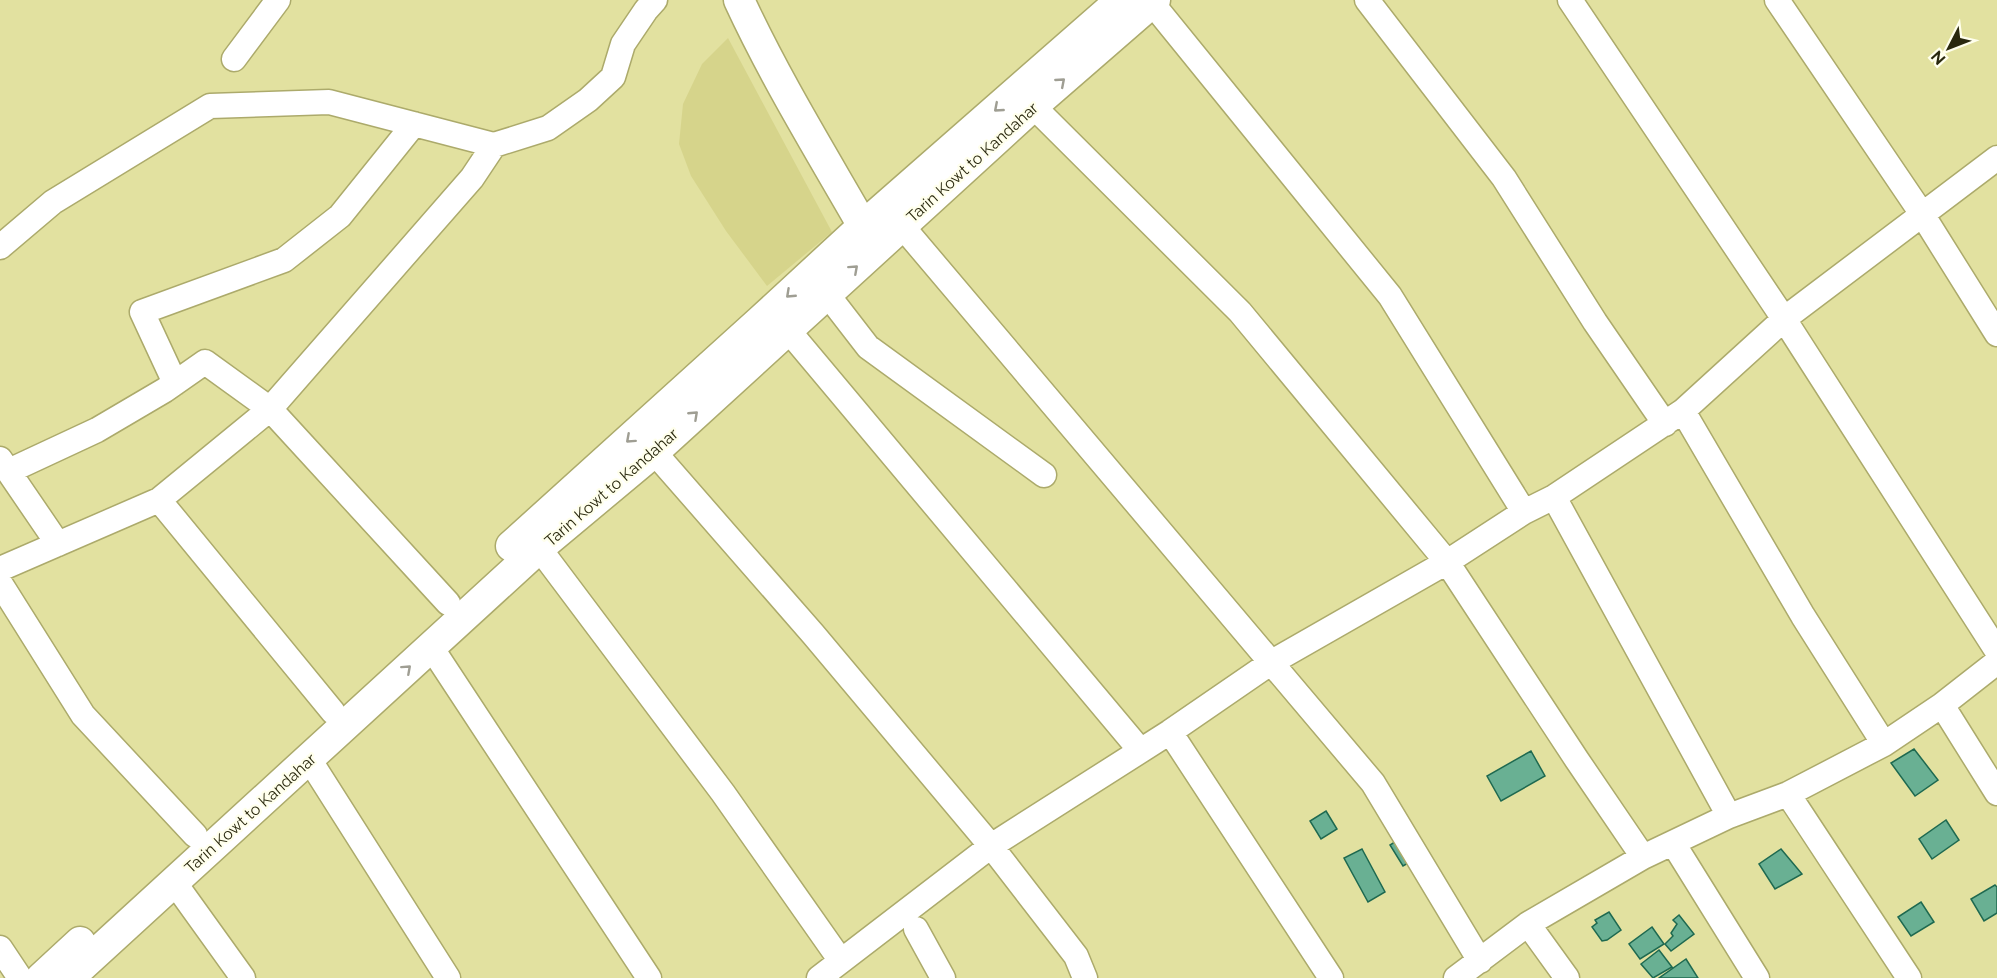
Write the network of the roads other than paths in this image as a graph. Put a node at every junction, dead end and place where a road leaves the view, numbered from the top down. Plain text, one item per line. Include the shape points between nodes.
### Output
1 (278, 0) edge
2 (655, 0) edge
3 (739, 0) edge
4 (1368, 0) edge
5 (1570, 0) edge
6 (1778, 0) edge
7 (1154, 1) edge
8 (1120, 11) edge
9 (234, 58) dead end
10 (1033, 106) junction
11 (414, 124) junction
12 (494, 145) junction
13 (1997, 158) edge
14 (1922, 214) junction
15 (902, 226) junction
16 (871, 236) junction
17 (0, 247) edge
18 (827, 294) junction
19 (1784, 319) junction
20 (787, 329) junction
21 (1997, 334) edge
22 (175, 383) junction
23 (270, 409) junction
24 (1674, 417) junction
25 (654, 452) junction
26 (4, 465) edge
27 (1044, 475) dead end
28 (1554, 497) junction
29 (159, 500) junction
30 (1524, 512) junction
31 (57, 544) junction
32 (539, 548) junction
33 (1447, 562) junction
34 (0, 569) edge
35 (0, 583) edge
36 (448, 603) junction
37 (431, 647) junction
38 (1997, 651) edge
39 (1272, 662) junction
40 (1997, 662) edge
41 (1942, 705) junction
42 (333, 712) junction
43 (1170, 732) junction
44 (1884, 744) junction
45 (1140, 750) junction
46 (309, 759) junction
47 (1997, 793) edge
48 (1788, 794) junction
49 (1729, 816) junction
50 (195, 836) junction
51 (1673, 843) junction
52 (991, 846) junction
53 (1643, 857) junction
54 (174, 882) junction
55 (136, 903) junction
56 (1528, 924) junction
57 (916, 929) dead end
58 (0, 948) edge
59 (841, 961) junction
60 (1480, 961) junction
61 (20, 978) edge
62 (41, 978) edge
63 (69, 978) edge
64 (243, 978) edge
65 (448, 978) edge
66 (649, 978) edge
67 (819, 978) edge
68 (943, 978) edge
69 (1085, 978) edge
70 (1331, 978) edge
71 (1456, 978) edge
72 (1566, 978) edge
73 (1757, 978) edge
74 (1909, 978) edge

1 - 9 street
2 - 12 street via 623,44 613,77 605,85 548,128
3 - 16 main road
4 - 24 street via 1504,178 1595,322
5 - 19 street
6 - 14 street
7 - 8 main road, Tarin Kowt to Kandahar
7 - 30 street via 1390,296
10 -> 8 main road, Tarin Kowt to Kandahar
8 -> 16 main road, Tarin Kowt to Kandahar
10 - 15 main road, Tarin Kowt to Kandahar
10 - 33 street via 1240,312
11 - 12 street
11 - 17 street via 329,102 210,106 53,202
11 - 22 street via 340,216 285,260 142,312
12 - 23 street via 471,178
13 - 14 street
14 - 19 street
14 - 21 street
15 - 16 main road, Tarin Kowt to Kandahar
15 - 39 street
18 -> 16 main road, Tarin Kowt to Kandahar
16 -> 36 main road, Tarin Kowt to Kandahar via 743,337
18 - 20 main road, Tarin Kowt to Kandahar
18 - 27 street via 868,347
19 - 24 street
19 - 38 street
25 -> 20 main road, Tarin Kowt to Kandahar
20 - 45 street
22 - 23 street via 205,362
22 - 26 street via 97,430
23 - 29 street
23 - 36 street
24 - 28 street
24 - 44 street
25 - 32 main road, Tarin Kowt to Kandahar
25 - 52 street
26 - 31 street
28 - 30 street
28 - 49 street
29 - 31 street
29 - 42 street
30 - 33 street
31 - 34 street
32 - 37 main road, Tarin Kowt to Kandahar
32 - 59 street via 723,793
33 - 39 street
33 - 53 street
35 - 50 street via 83,715
36 - 42 main road, Tarin Kowt to Kandahar
46 -> 37 main road, Tarin Kowt to Kandahar
37 - 66 street
39 - 43 street
39 - 60 street via 1373,783
40 - 41 street
41 - 44 street
41 - 47 street
42 - 50 main road, Tarin Kowt to Kandahar
43 - 45 street
43 - 70 street
44 - 48 street
45 - 52 street
46 - 54 main road, Tarin Kowt to Kandahar
46 - 65 street
48 - 49 street
48 - 74 street
49 - 51 street
50 - 55 main road, Tarin Kowt to Kandahar
51 - 53 street
51 - 73 street
52 - 59 street
52 - 69 street via 1076,956
53 - 56 street
54 - 55 main road, Tarin Kowt to Kandahar
54 - 64 street
55 - 62 main road, Tarin Kowt to Kandahar
55 - 63 main road, Tarin Kowt to Kandahar
56 - 60 street
56 - 72 street
57 - 68 street
58 - 61 street
59 - 67 street
60 - 71 street

